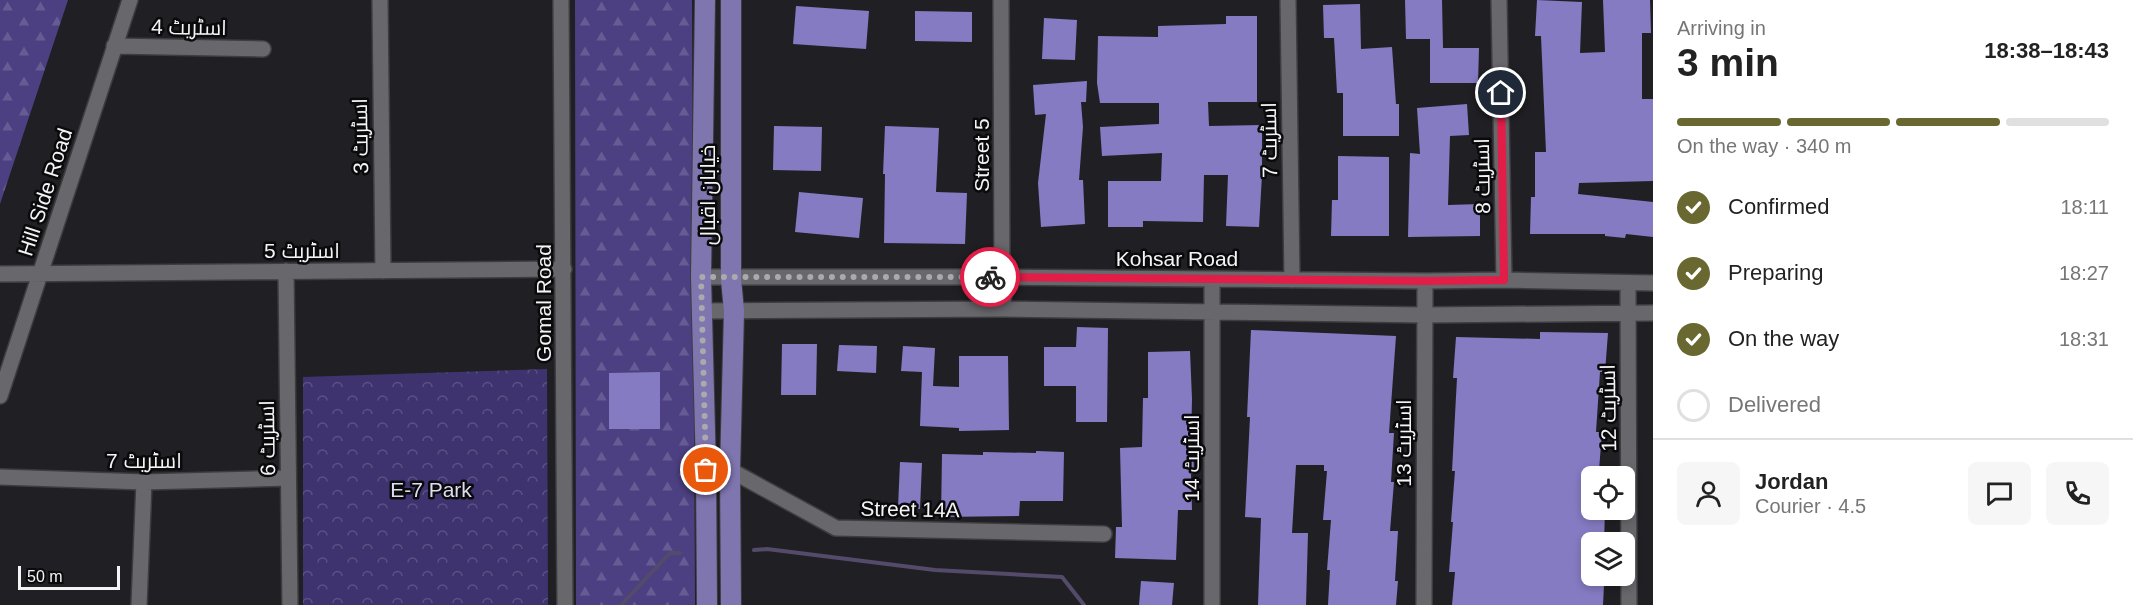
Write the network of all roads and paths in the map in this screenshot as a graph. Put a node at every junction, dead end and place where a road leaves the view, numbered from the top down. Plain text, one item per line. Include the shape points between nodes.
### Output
1 (129, 0) edge
2 (380, 0) edge
3 (561, 0) edge
4 (705, 0) edge
5 (731, 0) edge
6 (1001, 0) edge
7 (1288, 0) edge
8 (1499, 0) edge
9 (114, 46) junction
10 (262, 49) dead end
11 (564, 269) junction
12 (383, 271) junction
13 (286, 272) junction
14 (40, 273) junction
15 (0, 274) edge
16 (701, 277) junction
17 (1002, 277) junction
18 (731, 279) junction
19 (1212, 280) junction
20 (1292, 280) junction
21 (1504, 280) junction
22 (1425, 281) junction
23 (1628, 283) junction
24 (1653, 283) edge
25 (1004, 309) junction
26 (702, 311) junction
27 (734, 311) junction
28 (1212, 311) junction
29 (1628, 313) junction
30 (1653, 313) edge
31 (1425, 315) junction
32 (0, 396) edge
33 (730, 470) junction
34 (0, 477) edge
35 (288, 478) junction
36 (144, 482) junction
37 (1104, 534) dead end
38 (139, 605) edge
39 (290, 605) edge
40 (565, 605) edge
41 (707, 605) edge
42 (731, 605) edge
43 (1212, 605) edge
44 (1424, 605) edge
45 (1629, 605) edge

1 - 9 street, Hill Side Road
2 - 12 street, اسٹریٹ 3
3 - 11 street, Gomal Road
4 - 16 main road, خیابان اقبال
5 - 18 main road, خیابان اقبال
6 - 17 street, Street 5
7 - 20 street, اسٹریٹ 7
8 - 21 street, اسٹریٹ 8
9 - 10 street, اسٹریٹ 4
9 - 14 street, Hill Side Road
11 - 12 street, اسٹریٹ 5
11 - 40 street, Gomal Road
12 - 13 street, اسٹریٹ 5
13 - 14 street, اسٹریٹ 5
13 - 35 street, اسٹریٹ 6
14 - 15 street, اسٹریٹ 5
14 - 32 street, Hill Side Road
16 - 18 street, Kohsar Road
16 - 26 main road, خیابان اقبال
17 - 18 street, Kohsar Road
17 - 19 street, Kohsar Road
17 - 25 street, Street 5
18 - 27 main road, خیابان اقبال
19 - 20 street, Kohsar Road
19 - 28 street, اسٹریٹ 14
20 - 22 street, Kohsar Road
21 - 22 street, Kohsar Road
21 - 23 street, Kohsar Road
22 - 31 street, اسٹریٹ 13
23 - 24 street, Kohsar Road
23 - 29 street, اسٹریٹ 12
25 - 27 street
25 - 28 street
26 - 27 street
26 - 41 main road, خیابان اقبال
27 - 33 main road, خیابان اقبال
28 - 31 street
28 - 43 street, اسٹریٹ 14
29 - 30 street
29 - 31 street
29 - 45 street, اسٹریٹ 12
31 - 44 street, اسٹریٹ 13
33 - 37 street, Street 14A via 836,528
33 - 42 main road, خیابان اقبال
34 - 36 street, اسٹریٹ 7
35 - 36 street, اسٹریٹ 7
35 - 39 street, اسٹریٹ 6
36 - 38 street

